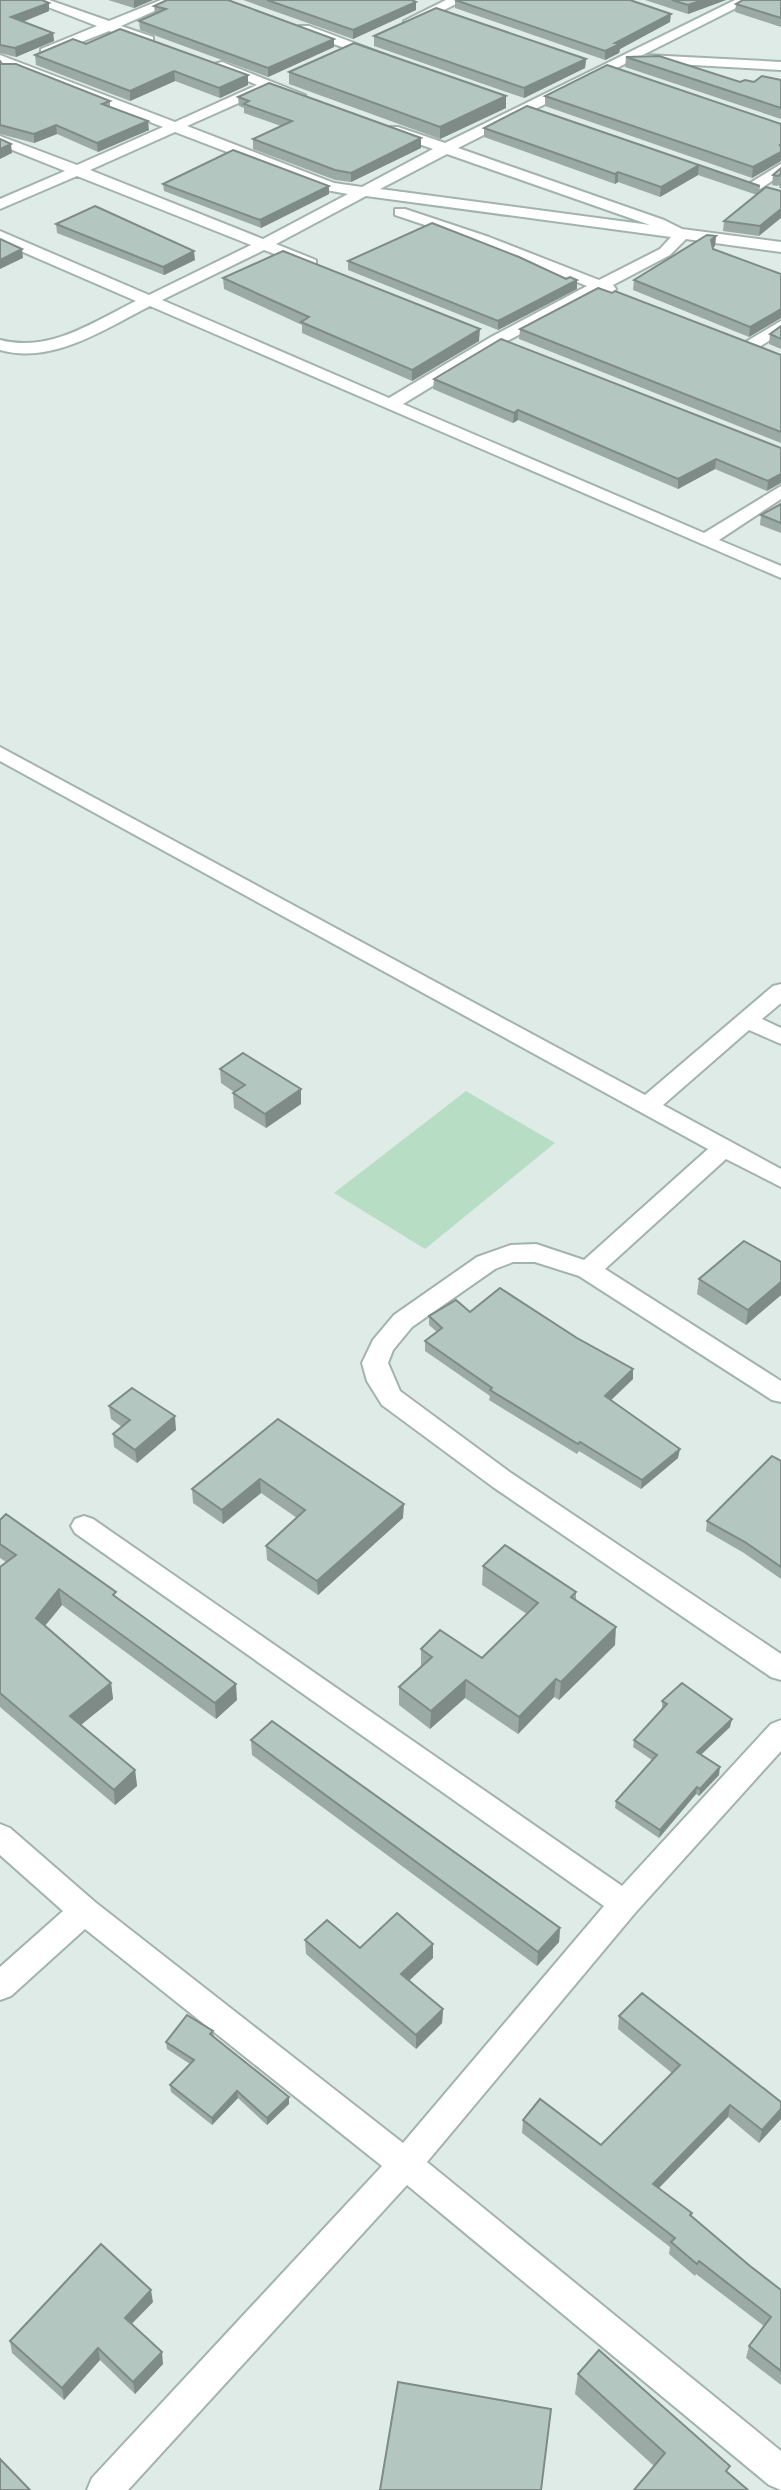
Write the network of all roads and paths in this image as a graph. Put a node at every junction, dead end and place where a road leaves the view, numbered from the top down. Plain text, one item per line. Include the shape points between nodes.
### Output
1 (37, 0) edge
2 (172, 0) edge
3 (457, 0) edge
4 (745, 0) edge
5 (421, 5) dead end
6 (443, 13) junction
7 (672, 16) edge
8 (698, 24) junction
9 (109, 25) junction
10 (403, 25) edge
11 (295, 26) edge
12 (376, 37) edge
13 (168, 47) edge
14 (347, 49) junction
15 (645, 49) junction
16 (197, 57) edge
17 (628, 57) junction
18 (781, 57) edge
19 (0, 59) edge
20 (397, 61) edge
21 (17, 65) junction
22 (781, 66) edge
23 (0, 72) edge
24 (277, 81) junction
25 (314, 100) edge
26 (372, 122) edge
27 (177, 126) junction
28 (0, 140) edge
29 (445, 149) junction
30 (781, 168) edge
31 (80, 171) junction
32 (755, 186) edge
33 (331, 187) junction
34 (364, 191) junction
35 (348, 200) junction
36 (0, 205) edge
37 (400, 212) junction
38 (0, 236) edge
39 (676, 241) junction
40 (264, 244) junction
41 (781, 247) edge
42 (781, 262) edge
43 (322, 268) edge
44 (601, 286) junction
45 (628, 297) edge
46 (149, 301) junction
47 (781, 326) edge
48 (489, 337) junction
49 (0, 345) edge
50 (525, 351) edge
51 (771, 354) edge
52 (390, 404) junction
53 (781, 491) edge
54 (705, 541) junction
55 (781, 573) edge
56 (0, 753) edge
57 (781, 991) edge
58 (747, 1020) junction
59 (781, 1037) edge
60 (647, 1106) junction
61 (724, 1148) junction
62 (781, 1179) edge
63 (588, 1270) junction
64 (779, 1389) edge
65 (84, 1526) dead end
66 (781, 1669) edge
67 (781, 1732) edge
68 (0, 1837) edge
69 (624, 1904) junction
70 (84, 1911) junction
71 (0, 1986) edge
72 (405, 2164) junction
73 (781, 2473) edge
74 (112, 2487) edge

1 - 9 street
2 - 9 street
3 - 6 street
4 - 8 street
5 - 6 street
6 - 10 street
7 - 8 street
8 - 15 street
9 - 13 street
9 - 21 street
11 - 14 street
12 - 14 street
14 - 20 street
15 - 17 street
15 - 18 street
16 - 24 street
17 - 22 street
17 - 29 street
19 - 21 street
21 - 23 street
21 - 27 street
24 - 25 street
24 - 27 street
26 - 29 street
27 - 31 street
27 - 33 street
28 - 31 street
29 - 34 street
29 - 39 street via 659,223
30 - 32 street
31 - 36 street
31 - 40 street
33 - 34 street
33 - 35 street
34 - 35 street
34 - 39 street
35 - 37 street
35 - 40 street
37 - 39 street
37 - 44 street
38 - 46 street
39 - 41 street
39 - 42 street via 724,256
39 - 44 street
40 - 43 street
40 - 46 street
44 - 45 street
44 - 48 street
46 - 49 street via 40,350
46 - 52 street
47 - 51 street via 743,343
48 - 50 street
48 - 52 street
52 - 54 street
53 - 54 street
54 - 55 street
56 - 60 street
57 - 58 street
58 - 59 street
58 - 60 street
60 - 61 street
61 - 62 street
61 - 63 street
63 - 64 street
63 - 66 street via 536,1253 486,1263 403,1321 375,1363 380,1381 391,1398 502,1480
65 - 69 street
67 - 69 street
68 - 70 street
69 - 72 street
70 - 71 street
70 - 72 street
72 - 73 street
72 - 74 street

